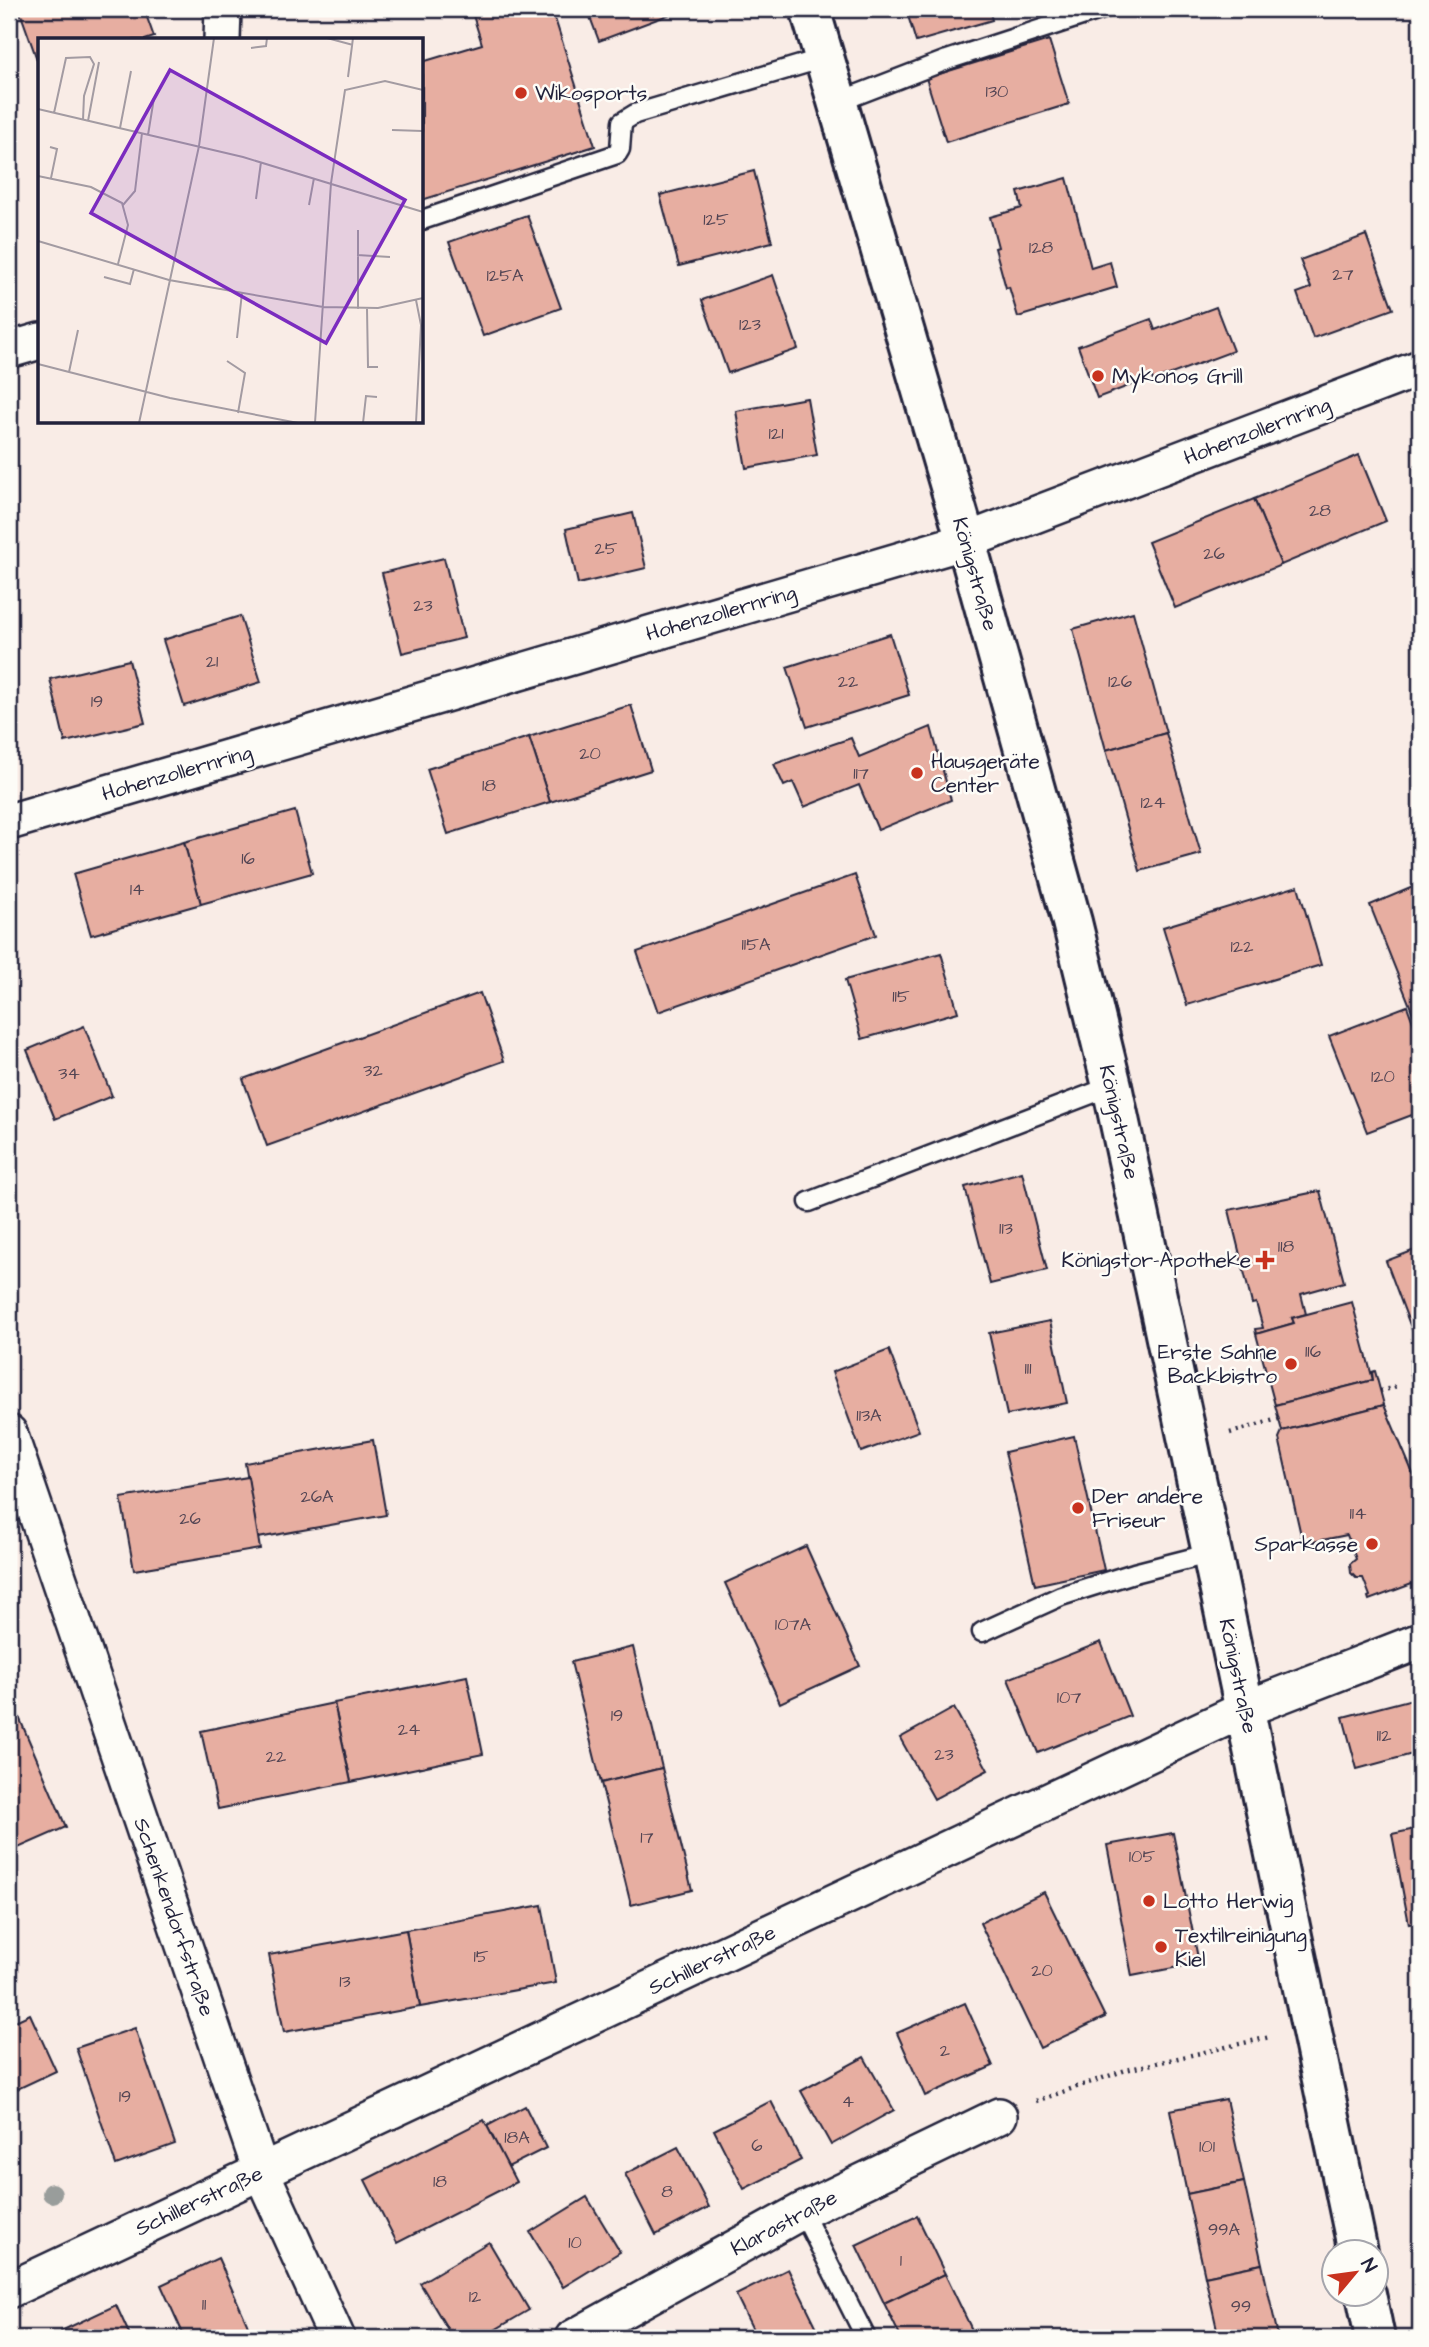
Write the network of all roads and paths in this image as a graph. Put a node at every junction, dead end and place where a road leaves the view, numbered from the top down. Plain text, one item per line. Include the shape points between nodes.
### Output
1 (223, 9) edge
2 (810, 9) edge
3 (1103, 9) edge
4 (222, 38) edge
5 (824, 58) junction
6 (838, 102) junction
7 (424, 219) edge
8 (38, 342) edge
9 (9, 350) edge
10 (1420, 368) edge
11 (966, 541) junction
12 (9, 822) edge
13 (1112, 1086) junction
14 (809, 1202) dead end
15 (1400, 1386) dead end
16 (1381, 1391) dead end
17 (1278, 1419) dead end
18 (9, 1433) edge
19 (1189, 1444) junction
20 (18, 1492) edge
21 (1212, 1553) junction
22 (982, 1632) dead end
23 (1420, 1641) edge
24 (1245, 1710) junction
25 (1311, 2027) junction
26 (999, 2116) joint
27 (261, 2171) junction
28 (802, 2211) junction
29 (1355, 2238) edge
30 (9, 2290) edge
31 (1369, 2308) edge
32 (337, 2338) edge
33 (573, 2338) edge
34 (866, 2338) edge
35 (1376, 2338) edge

1 - 4 street
2 - 5 main road, Königstraße
3 - 6 lane via 947,60
5 - 6 main road, Königstraße
5 - 7 lane via 635,114 622,122 617,154
6 - 11 main road, Königstraße
8 - 9 street
10 - 11 street, Hohenzollernring
11 - 12 street, Hohenzollernring
11 - 13 main road, Königstraße via 1072,922
13 - 14 lane
13 - 19 main road, Königstraße
15 - 16 path
17 - 19 path
18 - 20 street, Schenkendorfstraße
19 - 21 main road, Königstraße
20 - 27 street, Schenkendorfstraße
21 - 22 lane via 1061,1596
21 - 24 main road, Königstraße
23 - 24 street, Schillerstraße
24 - 25 main road, Königstraße
24 - 27 street, Schillerstraße
25 - 26 path via 1126,2070
25 - 29 main road, Königstraße
26 - 28 street, Klarastraße
27 - 30 street, Schillerstraße
27 - 32 street, Schenkendorfstraße
28 - 33 street, Klarastraße
28 - 34 lane
31 - 35 main road

